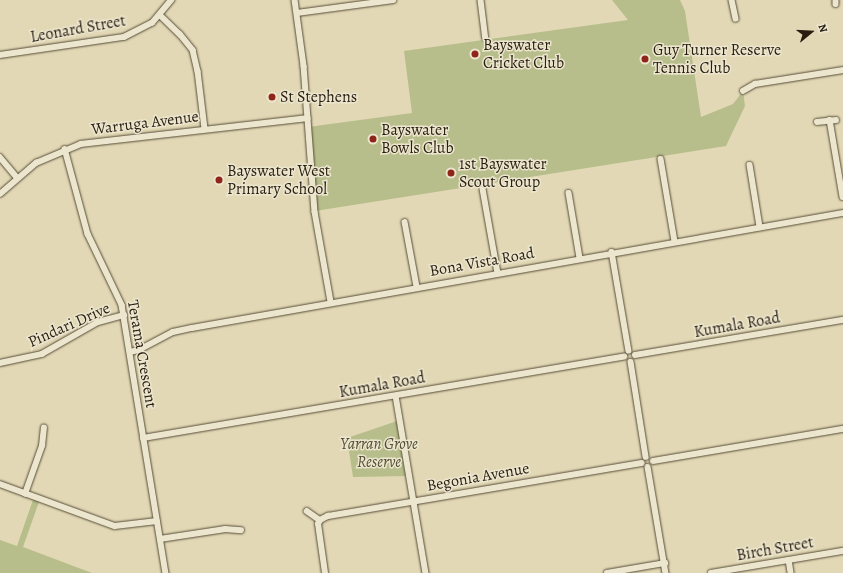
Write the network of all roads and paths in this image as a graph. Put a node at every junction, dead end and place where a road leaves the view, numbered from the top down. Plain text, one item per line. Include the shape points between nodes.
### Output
1 (171, 0) edge
2 (295, 0) edge
3 (393, 0) edge
4 (481, 0) edge
5 (732, 0) edge
6 (297, 14) junction
7 (160, 15) junction
8 (736, 19) dead end
9 (486, 38) dead end
10 (0, 55) edge
11 (843, 70) edge
12 (743, 91) dead end
13 (308, 118) junction
14 (817, 122) dead end
15 (205, 129) junction
16 (65, 149) junction
17 (0, 157) edge
18 (661, 159) dead end
19 (750, 165) dead end
20 (17, 178) junction
21 (483, 189) dead end
22 (569, 193) dead end
23 (0, 194) edge
24 (843, 197) edge
25 (843, 213) edge
26 (405, 222) dead end
27 (760, 227) junction
28 (675, 242) junction
29 (612, 252) junction
30 (580, 258) junction
31 (498, 273) junction
32 (417, 287) junction
33 (331, 302) junction
34 (124, 315) junction
35 (843, 320) edge
36 (629, 351) junction
37 (130, 352) junction
38 (635, 355) junction
39 (624, 357) junction
40 (630, 362) junction
41 (0, 363) edge
42 (396, 396) junction
43 (44, 428) dead end
44 (843, 429) edge
45 (143, 438) junction
46 (646, 457) junction
47 (653, 461) junction
48 (642, 463) junction
49 (648, 468) junction
50 (0, 484) edge
51 (26, 494) junction
52 (414, 502) junction
53 (307, 511) dead end
54 (320, 520) junction
55 (157, 521) junction
56 (241, 530) dead end
57 (160, 539) junction
58 (843, 551) edge
59 (789, 560) junction
60 (664, 563) junction
61 (166, 573) edge
62 (325, 573) edge
63 (426, 573) edge
64 (607, 573) edge
65 (666, 573) edge
66 (711, 573) edge
67 (791, 573) edge

1 - 7 street, Leonard Street
2 - 6 street
3 - 6 street
4 - 9 street
5 - 8 street
6 - 13 street
7 - 10 street, Leonard Street via 143,29 121,38
7 - 15 street via 192,50 198,70
11 - 12 street via 756,84
13 - 15 street, Warruga Avenue
13 - 33 street via 315,212
14 - 24 street via 833,120
15 - 16 street, Warruga Avenue via 95,141
16 - 20 street, Warruga Avenue via 36,163
16 - 34 street, Terama Crescent via 88,234 117,292
17 - 20 street
18 - 28 street
19 - 27 street
20 - 23 street, Warruga Avenue
21 - 31 street
22 - 30 street
25 - 27 street, Bona Vista Road
26 - 32 street
27 - 28 street, Bona Vista Road
28 - 29 street, Bona Vista Road
29 - 30 street, Bona Vista Road
29 - 36 street
30 - 31 street, Bona Vista Road
31 - 32 street, Bona Vista Road
32 - 33 street, Bona Vista Road
33 - 37 street, Bona Vista Road via 180,330
34 - 37 street, Terama Crescent
34 - 41 street, Pindari Drive via 94,324 42,354
35 - 38 street, Kumala Road
36 - 38 street
36 - 39 street
37 - 45 street, Terama Crescent
38 - 40 street
39 - 40 street
39 - 42 street, Kumala Road
40 - 46 street
42 - 45 street, Kumala Road
42 - 52 street
43 - 51 street via 42,446
44 - 47 street
45 - 55 street, Terama Crescent
46 - 47 street
46 - 48 street
47 - 49 street
48 - 49 street
48 - 52 street, Begonia Avenue
49 - 60 street
50 - 51 street
51 - 55 street via 115,526
52 - 54 street, Begonia Avenue via 328,516
52 - 63 street
53 - 54 street
54 - 62 street via 318,529
55 - 57 street, Terama Crescent
56 - 57 street via 225,528
57 - 61 street, Terama Crescent
58 - 59 street, Birch Street
59 - 66 street, Birch Street
59 - 67 street
60 - 64 street
60 - 65 street

